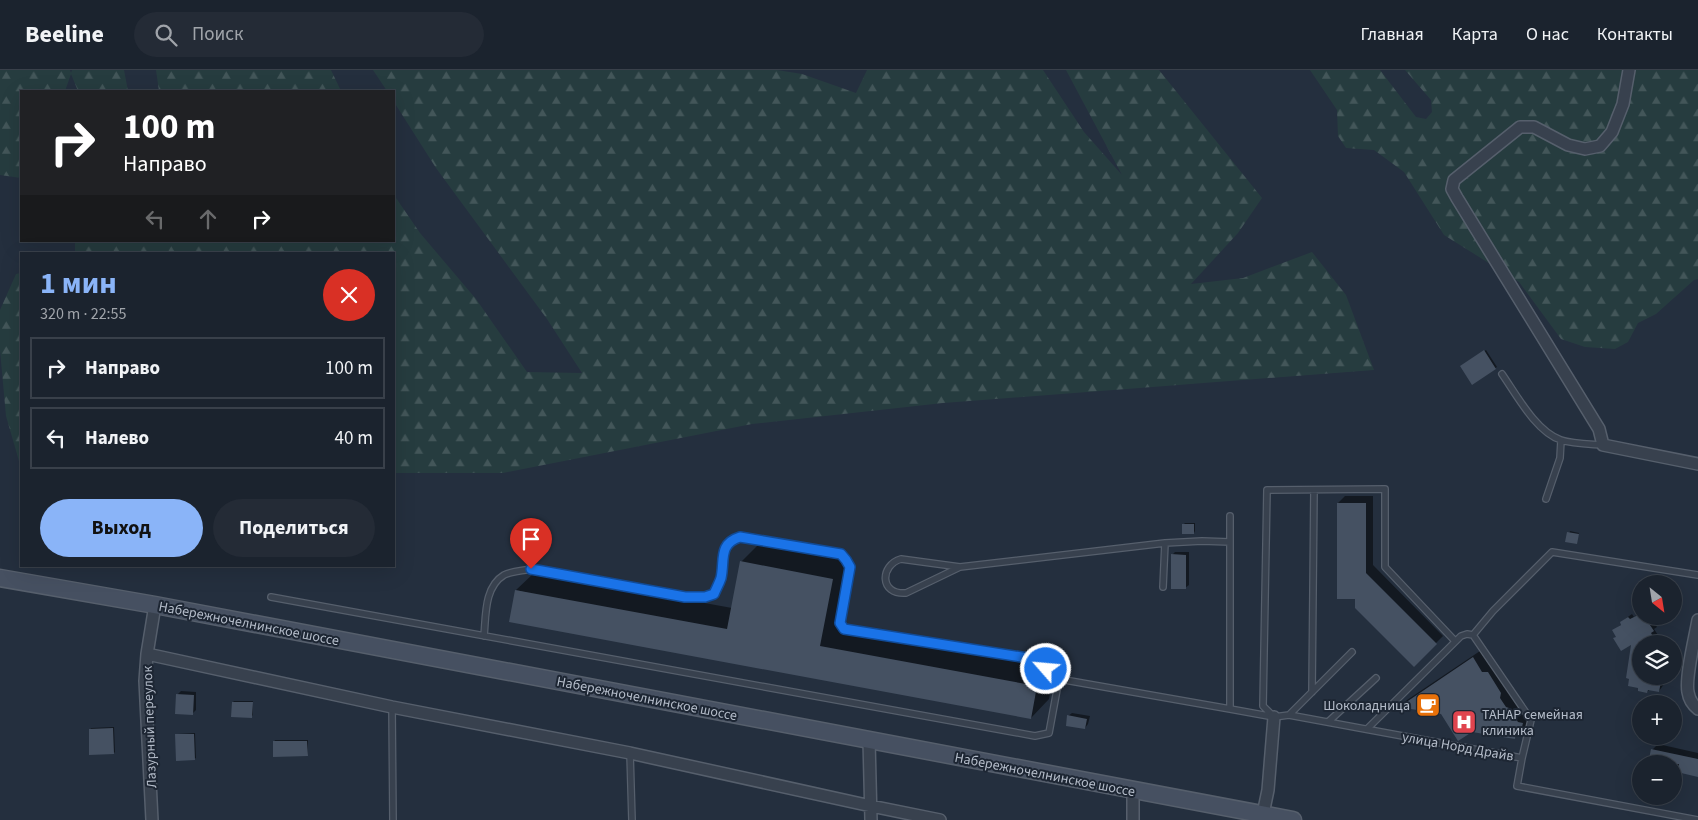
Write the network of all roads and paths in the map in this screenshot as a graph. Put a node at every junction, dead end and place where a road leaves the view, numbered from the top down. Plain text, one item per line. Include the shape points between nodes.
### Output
1 (1628, 70) edge
2 (1502, 374) dead end
3 (1561, 440) junction
4 (1604, 445) junction
5 (1698, 464) edge
6 (1314, 490) junction
7 (1546, 499) dead end
8 (1230, 516) dead end
9 (1230, 542) junction
10 (1164, 543) junction
11 (960, 566) junction
12 (1698, 575) edge
13 (0, 578) edge
14 (1164, 587) dead end
15 (271, 598) dead end
16 (155, 606) junction
17 (1698, 620) edge
18 (1473, 635) junction
19 (484, 636) junction
20 (1455, 641) junction
21 (1352, 652) dead end
22 (147, 654) junction
23 (1059, 678) junction
24 (1376, 678) dead end
25 (1312, 692) junction
26 (392, 707) junction
27 (1230, 709) junction
28 (1698, 710) edge
29 (1289, 715) junction
30 (1274, 717) junction
31 (1328, 722) junction
32 (1367, 730) junction
33 (869, 740) junction
34 (630, 753) junction
35 (1522, 758) junction
36 (1133, 790) junction
37 (871, 806) junction
38 (1263, 814) junction
39 (152, 820) edge
40 (393, 820) edge
41 (632, 820) edge
42 (871, 820) edge
43 (940, 820) edge
44 (1133, 820) edge
45 (1293, 820) edge
46 (1698, 820) edge

1 - 4 street via 1622,104 1612,132 1600,146 1585,149 1568,145 1534,127 1520,127 1454,180 1452,190 1599,428
2 - 3 lane via 1537,422
3 - 4 lane
3 - 7 lane via 1560,458
4 - 5 street
6 - 20 lane via 1385,490 1385,567
6 - 25 lane
6 - 30 lane via 1267,490 1263,706
8 - 9 lane
9 - 10 lane
9 - 27 lane
10 - 11 lane
10 - 14 lane
11 - 11 lane via 901,559 891,565 885,583 893,592 906,593
12 - 18 lane via 1552,552
13 - 16 main road, Набережночелнинское шоссе
15 - 19 lane
16 - 22 street, Лазурный переулок
16 - 33 main road, Набережночелнинское шоссе
17 - 28 street via 1687,691
18 - 20 lane via 1461,636
18 - 35 lane via 1531,720
19 - 23 lane via 1035,736 1049,733
19 - 23 lane via 489,594 496,581 506,574 531,569 685,597 705,597 714,594 725,548 730,540 740,537 841,554 850,567 840,623 844,629 1034,659
20 - 32 lane
21 - 25 lane
22 - 26 street
22 - 39 street, Лазурный переулок via 145,681
23 - 27 lane, улица Норд Драйв
24 - 31 lane
25 - 29 lane
26 - 34 street
26 - 40 lane
27 - 30 lane, улица Норд Драйв
29 - 30 lane, улица Норд Драйв
29 - 31 lane, улица Норд Драйв
30 - 38 street
31 - 32 lane, улица Норд Драйв
32 - 35 lane, улица Норд Драйв
33 - 36 main road, Набережночелнинское шоссе
33 - 37 street
34 - 37 street
34 - 41 lane
35 - 46 lane, улица Норд Драйв via 1517,786
36 - 38 main road, Набережночелнинское шоссе
36 - 44 street
37 - 42 street
37 - 43 street
38 - 45 main road, Набережночелнинское шоссе

